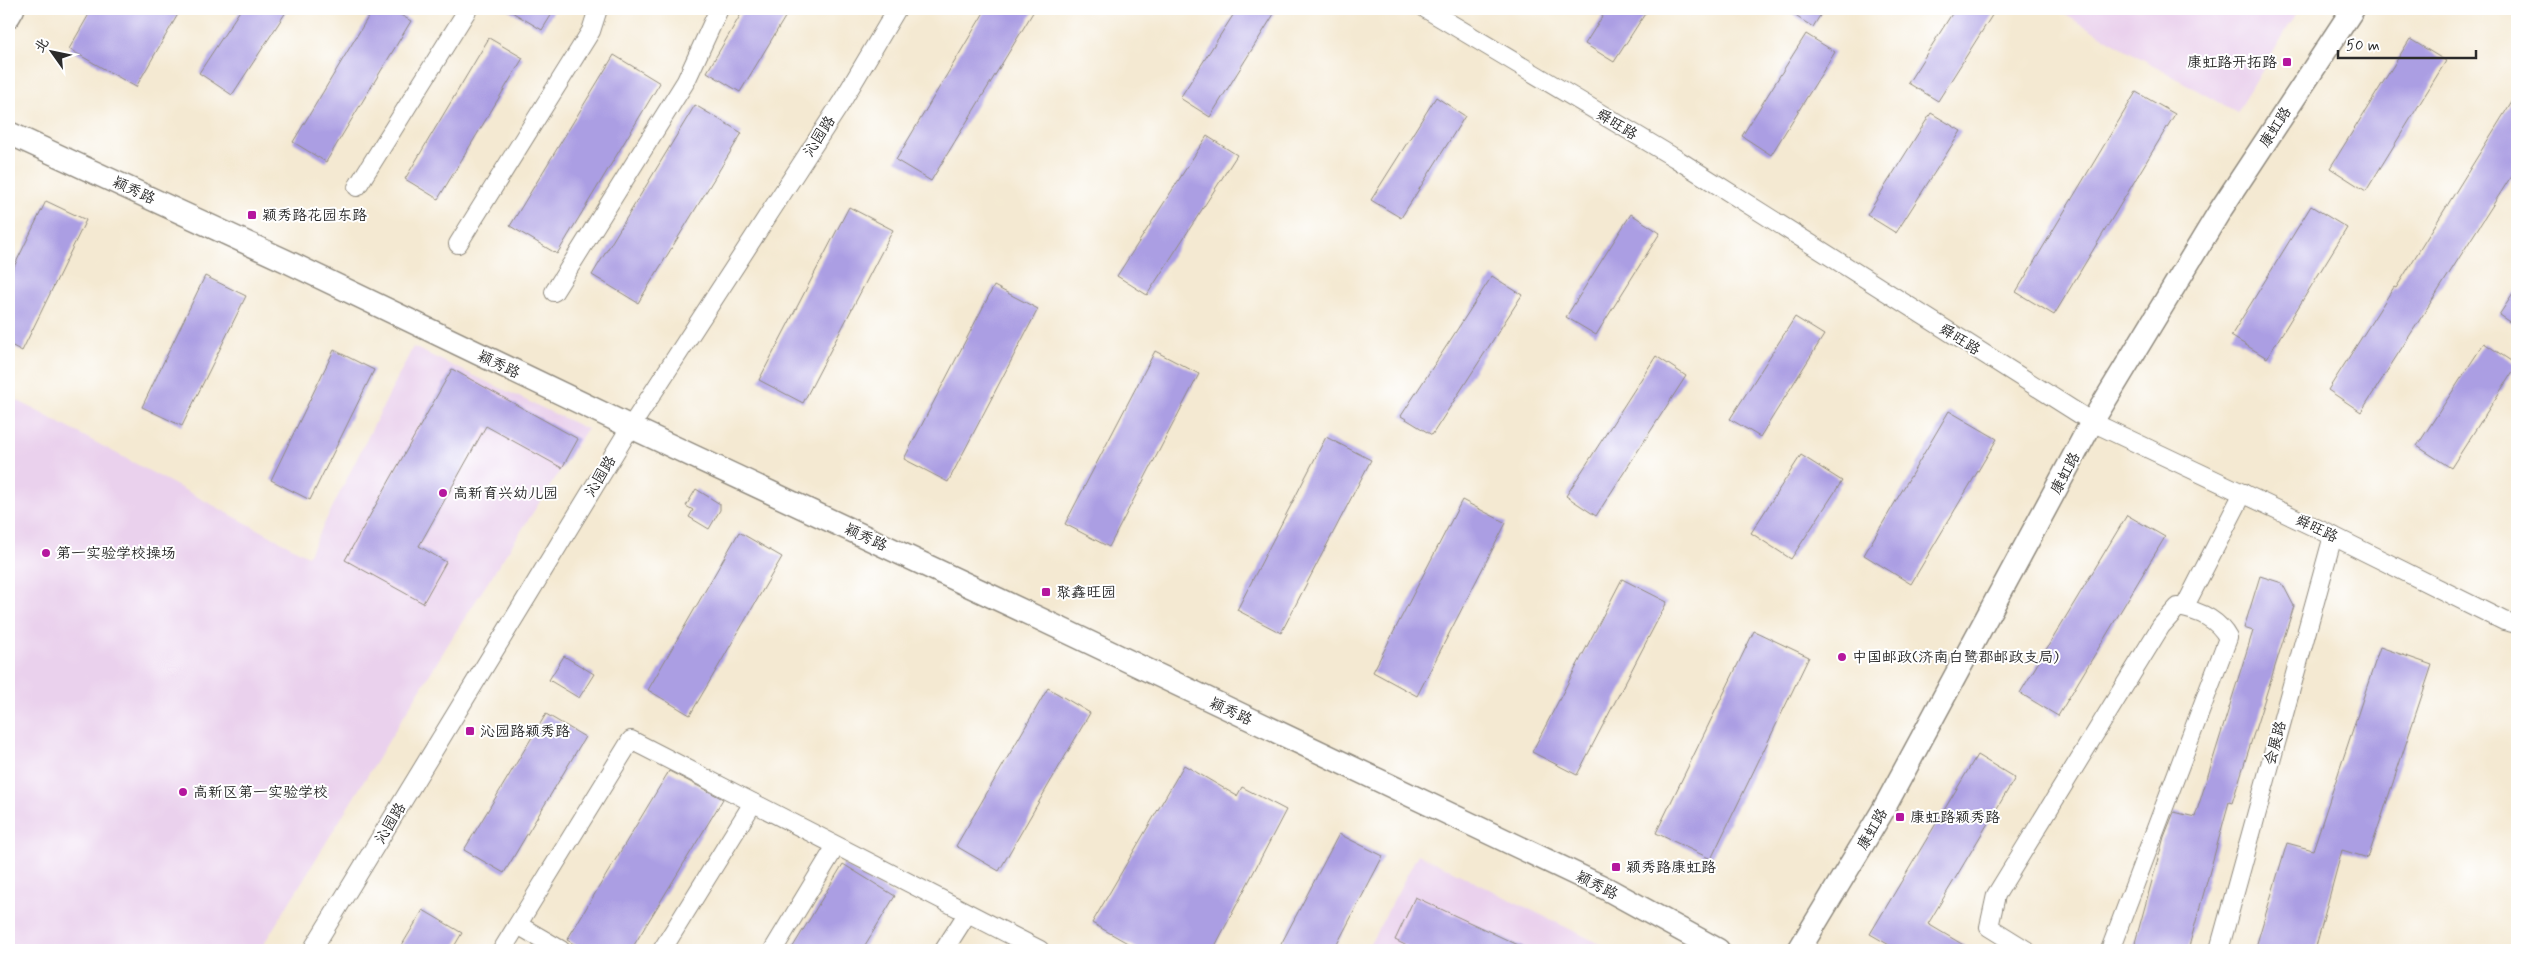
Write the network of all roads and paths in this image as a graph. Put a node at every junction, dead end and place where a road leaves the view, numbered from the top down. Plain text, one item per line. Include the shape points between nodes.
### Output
1 (13, 9) edge
2 (468, 9) edge
3 (598, 9) edge
4 (718, 9) edge
5 (898, 9) edge
6 (1426, 9) edge
7 (2353, 9) edge
8 (9, 16) edge
9 (9, 132) edge
10 (357, 187) dead end
11 (458, 244) dead end
12 (554, 292) dead end
13 (2092, 422) junction
14 (631, 427) junction
15 (2243, 493) junction
16 (2333, 536) junction
17 (2184, 608) junction
18 (2517, 624) edge
19 (753, 803) junction
20 (836, 846) junction
21 (967, 914) junction
22 (518, 924) junction
23 (2002, 944) edge
24 (312, 950) edge
25 (502, 950) edge
26 (561, 950) edge
27 (662, 950) edge
28 (773, 950) edge
29 (944, 950) edge
30 (1040, 950) edge
31 (1718, 950) edge
32 (1799, 950) edge
33 (2026, 950) edge
34 (2110, 950) edge
35 (2219, 950) edge

1 - 8 main road
2 - 10 street
3 - 11 street via 591,31
4 - 12 street via 686,80
5 - 14 street, 沁园路
6 - 13 street, 舜旺路 via 1674,158
7 - 13 main road, 康虹路 via 2221,209
9 - 14 main road, 颖秀路
13 - 15 street, 舜旺路
13 - 32 main road, 康虹路 via 1882,812
14 - 24 street, 沁园路
14 - 31 main road, 颖秀路 via 1607,889
15 - 16 street, 舜旺路
15 - 17 street
16 - 18 street, 舜旺路
16 - 35 street, 会展路
17 - 23 street via 2178,607 2161,626 1996,895 1990,927
17 - 34 street via 2222,626 2228,638
19 - 20 street
19 - 22 street via 630,740
19 - 27 street
20 - 21 street
20 - 28 street
21 - 29 street
21 - 30 street
22 - 25 street
22 - 26 street
23 - 33 street

